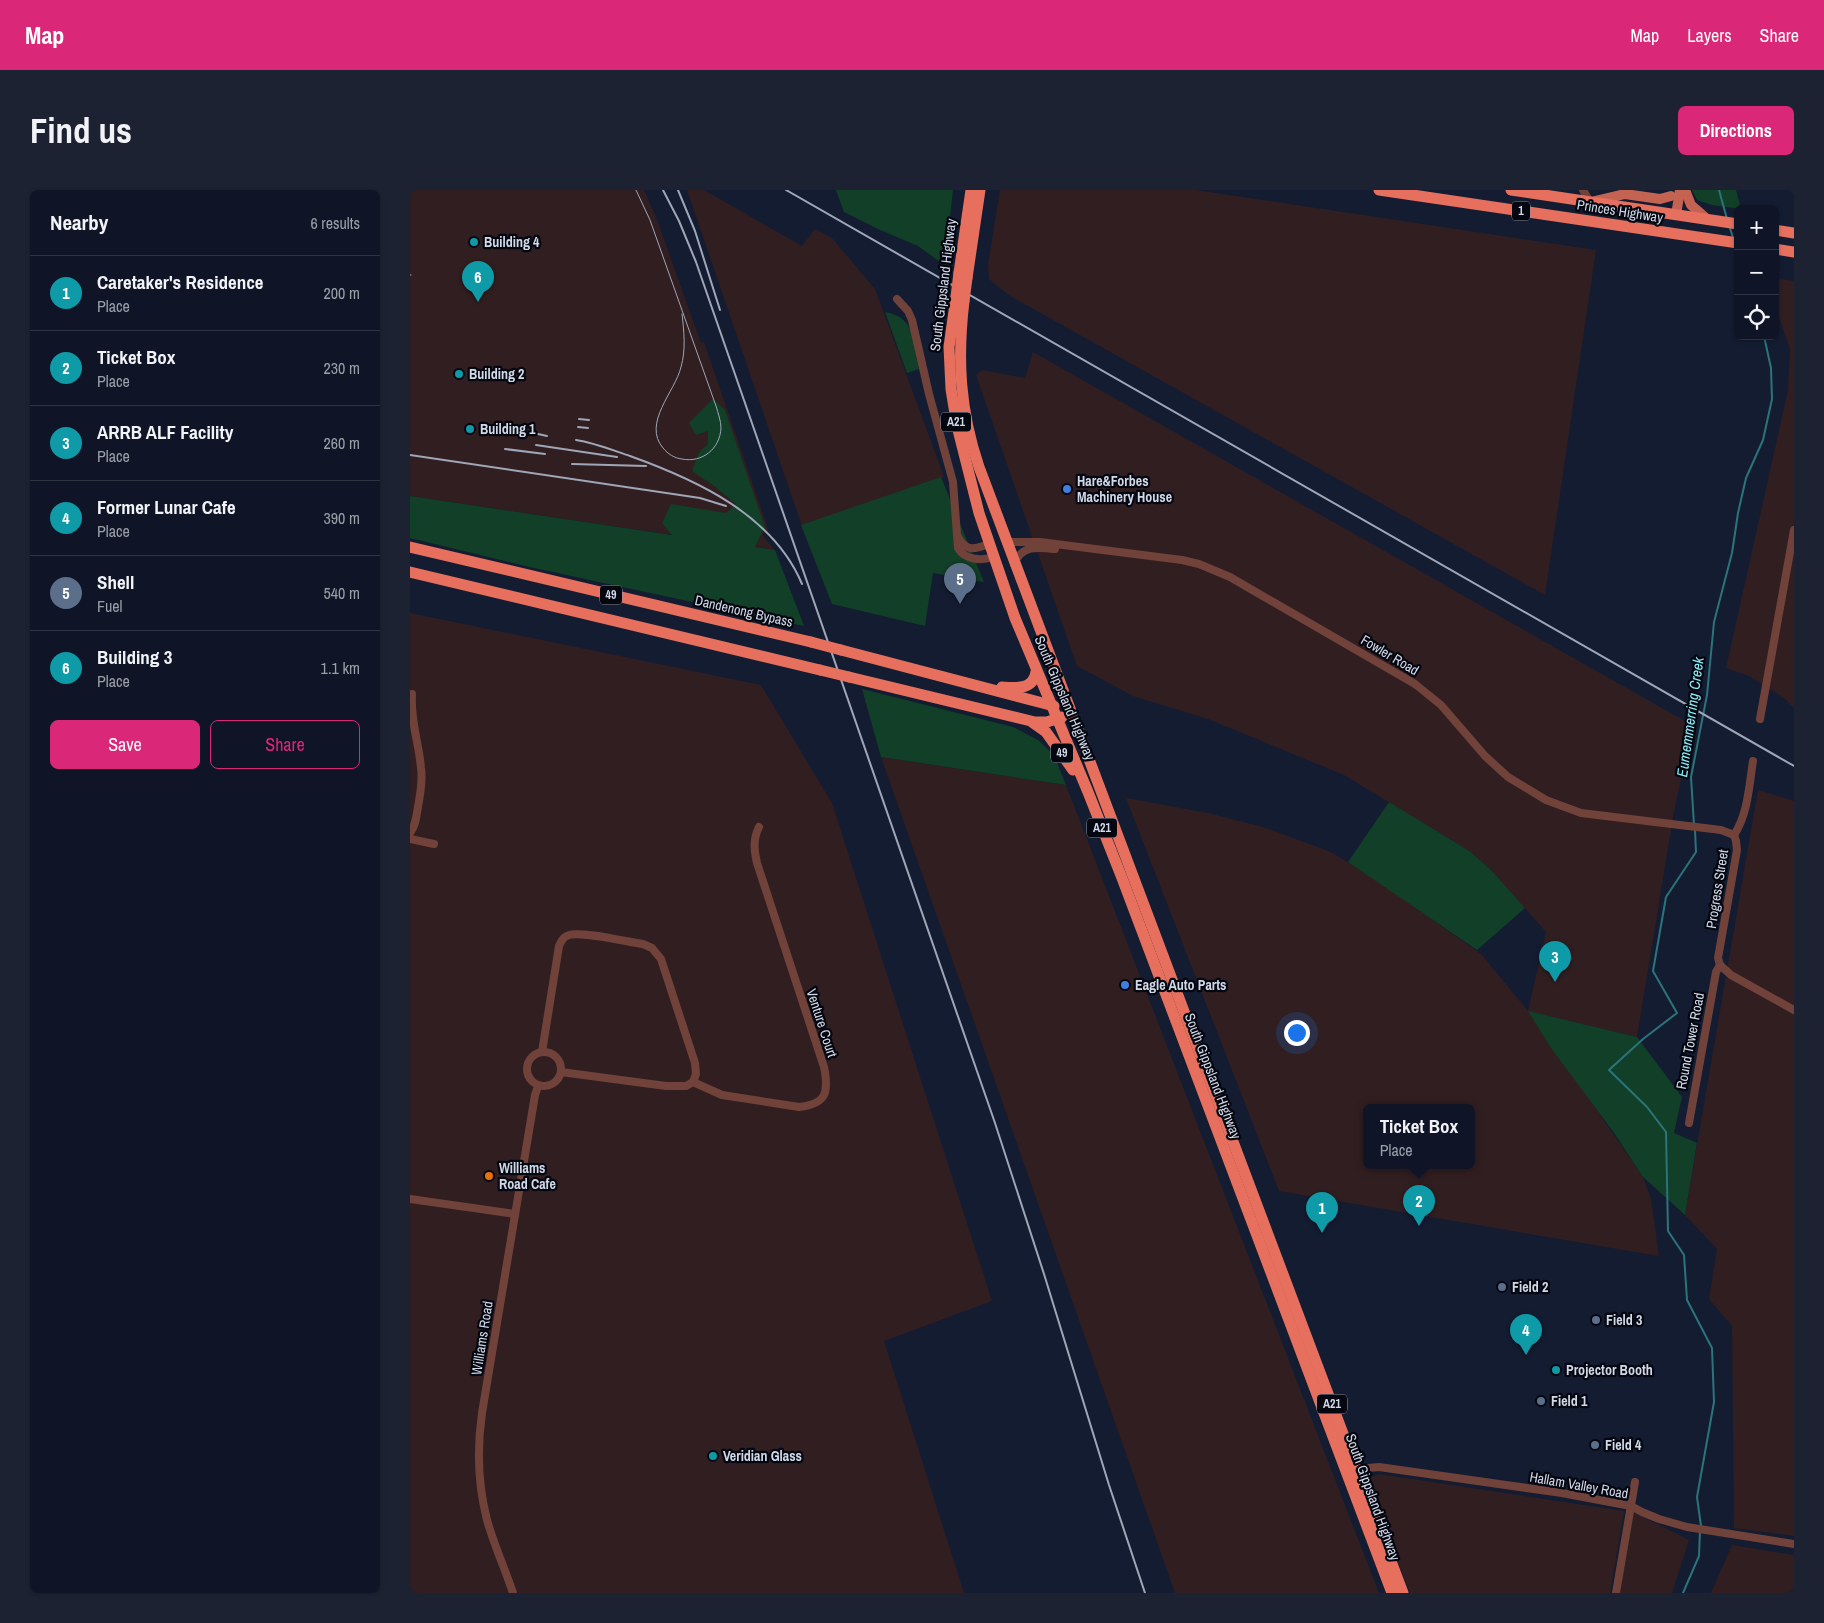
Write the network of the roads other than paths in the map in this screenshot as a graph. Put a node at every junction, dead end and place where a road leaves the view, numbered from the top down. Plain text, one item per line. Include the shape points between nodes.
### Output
1 (964, 190) edge
2 (970, 190) edge
3 (980, 190) edge
4 (1379, 190) edge
5 (1511, 190) edge
6 (1584, 190) edge
7 (1685, 190) edge
8 (1674, 192) edge
9 (1591, 202) junction
10 (1672, 214) junction
11 (1711, 220) junction
12 (1734, 223) edge
13 (1779, 231) edge
14 (1668, 233) junction
15 (1794, 233) edge
16 (964, 239) junction
17 (1734, 243) edge
18 (1779, 250) edge
19 (1794, 252) edge
20 (963, 276) junction
21 (960, 299) junction
22 (897, 300) dead end
23 (1794, 530) edge
24 (957, 533) junction
25 (1006, 542) junction
26 (989, 544) junction
27 (410, 547) edge
28 (1079, 547) junction
29 (993, 557) junction
30 (1014, 564) junction
31 (410, 572) edge
32 (1035, 667) junction
33 (970, 684) junction
34 (412, 694) dead end
35 (1051, 705) junction
36 (1070, 712) junction
37 (1056, 719) junction
38 (1760, 719) dead end
39 (1029, 721) junction
40 (1754, 761) dead end
41 (1088, 792) junction
42 (759, 827) dead end
43 (410, 833) edge
44 (1734, 836) junction
45 (410, 839) edge
46 (434, 844) dead end
47 (1126, 876) junction
48 (1720, 965) junction
49 (1794, 1010) edge
50 (542, 1052) junction
51 (561, 1072) junction
52 (693, 1082) junction
53 (538, 1086) junction
54 (1689, 1123) dead end
55 (410, 1199) edge
56 (515, 1214) junction
57 (1352, 1474) junction
58 (1635, 1482) dead end
59 (1631, 1506) junction
60 (1794, 1544) edge
61 (1391, 1575) junction
62 (514, 1593) edge
63 (1392, 1593) edge
64 (1403, 1593) edge
65 (1616, 1593) edge

1 - 16 highway
2 - 16 highway, South Gippsland Highway
3 - 20 highway, South Gippsland Highway
4 - 14 highway, Princes Highway / 1
5 - 9 highway, Princes Highway / 1
6 - 9 street, Princes Highway
7 - 11 main road via 1691,206
8 - 9 main road via 1660,199 1623,194
8 - 10 main road
9 - 10 highway, Princes Highway / 1
10 - 11 highway, Princes Highway / 1
10 - 14 highway
11 - 12 highway, Princes Highway / 1
13 - 15 highway
14 - 17 highway, Princes Highway / 1
16 - 20 highway, South Gippsland Highway
18 - 19 highway
20 - 21 highway, South Gippsland Highway, bridge
21 - 25 highway, South Gippsland Highway / A21 via 960,367 966,423
21 - 26 highway, South Gippsland Highway / A21 via 950,347 953,405
22 - 24 street via 909,313 914,325 953,482
23 - 38 street
24 - 26 street via 970,548
24 - 29 street via 958,548 964,556
25 - 26 highway
25 - 28 street, Fowler Road via 1035,541
25 - 29 highway
25 - 30 highway, South Gippsland Highway / A21
26 - 29 highway, South Gippsland Highway / A21
27 - 33 highway, Dandenong Bypass / 49, bridge via 811,642
28 - 30 street via 1030,548 1019,554
28 - 44 street, Fowler Road via 1182,560 1230,577 1422,688 1494,765 1536,796 1563,808 1726,831
29 - 32 highway, South Gippsland Highway / A21
30 - 36 highway, South Gippsland Highway / A21
31 - 39 highway, 49, bridge
32 - 33 highway, 49 via 1032,683 1023,687
32 - 35 highway, South Gippsland Highway / A21
33 - 35 highway, Dandenong Bypass / 49
34 - 43 street via 410,706 422,780 415,826
35 - 36 highway, Dandenong Bypass / 49
35 - 37 highway, South Gippsland Highway / A21
36 - 37 highway, 49
36 - 47 highway, South Gippsland Highway / A21
37 - 39 highway, 49 via 1042,723
37 - 41 highway, South Gippsland Highway / A21
39 - 41 highway, 49 via 1046,732
40 - 44 street, Progress Street via 1742,821
41 - 47 highway, South Gippsland Highway / A21
42 - 52 street, Venture Court via 755,835 756,863 824,1067 826,1094 820,1102 799,1107 722,1095
44 - 48 street, Progress Street via 1737,850 1718,958
45 - 46 street
47 - 57 highway, South Gippsland Highway / A21
48 - 49 street via 1731,975
48 - 54 street, Round Tower Road via 1716,972
50 - 51 street via 549,1052 558,1059
50 - 52 street via 563,938 583,934 643,944 652,948 660,959 695,1063
50 - 53 street via 532,1056 526,1066 529,1078
51 - 52 street via 666,1086 686,1086
51 - 53 street via 550,1086
53 - 56 street, Williams Road
55 - 56 street
56 - 62 street, Williams Road via 481,1419 479,1456 488,1521
57 - 59 street, Hallam Valley Road via 1379,1467
57 - 61 highway, South Gippsland Highway / A21
58 - 59 street
59 - 60 street, Hallam Valley Road via 1687,1527
59 - 65 street
61 - 63 highway, South Gippsland Highway / A21
61 - 64 highway, South Gippsland Highway / A21

